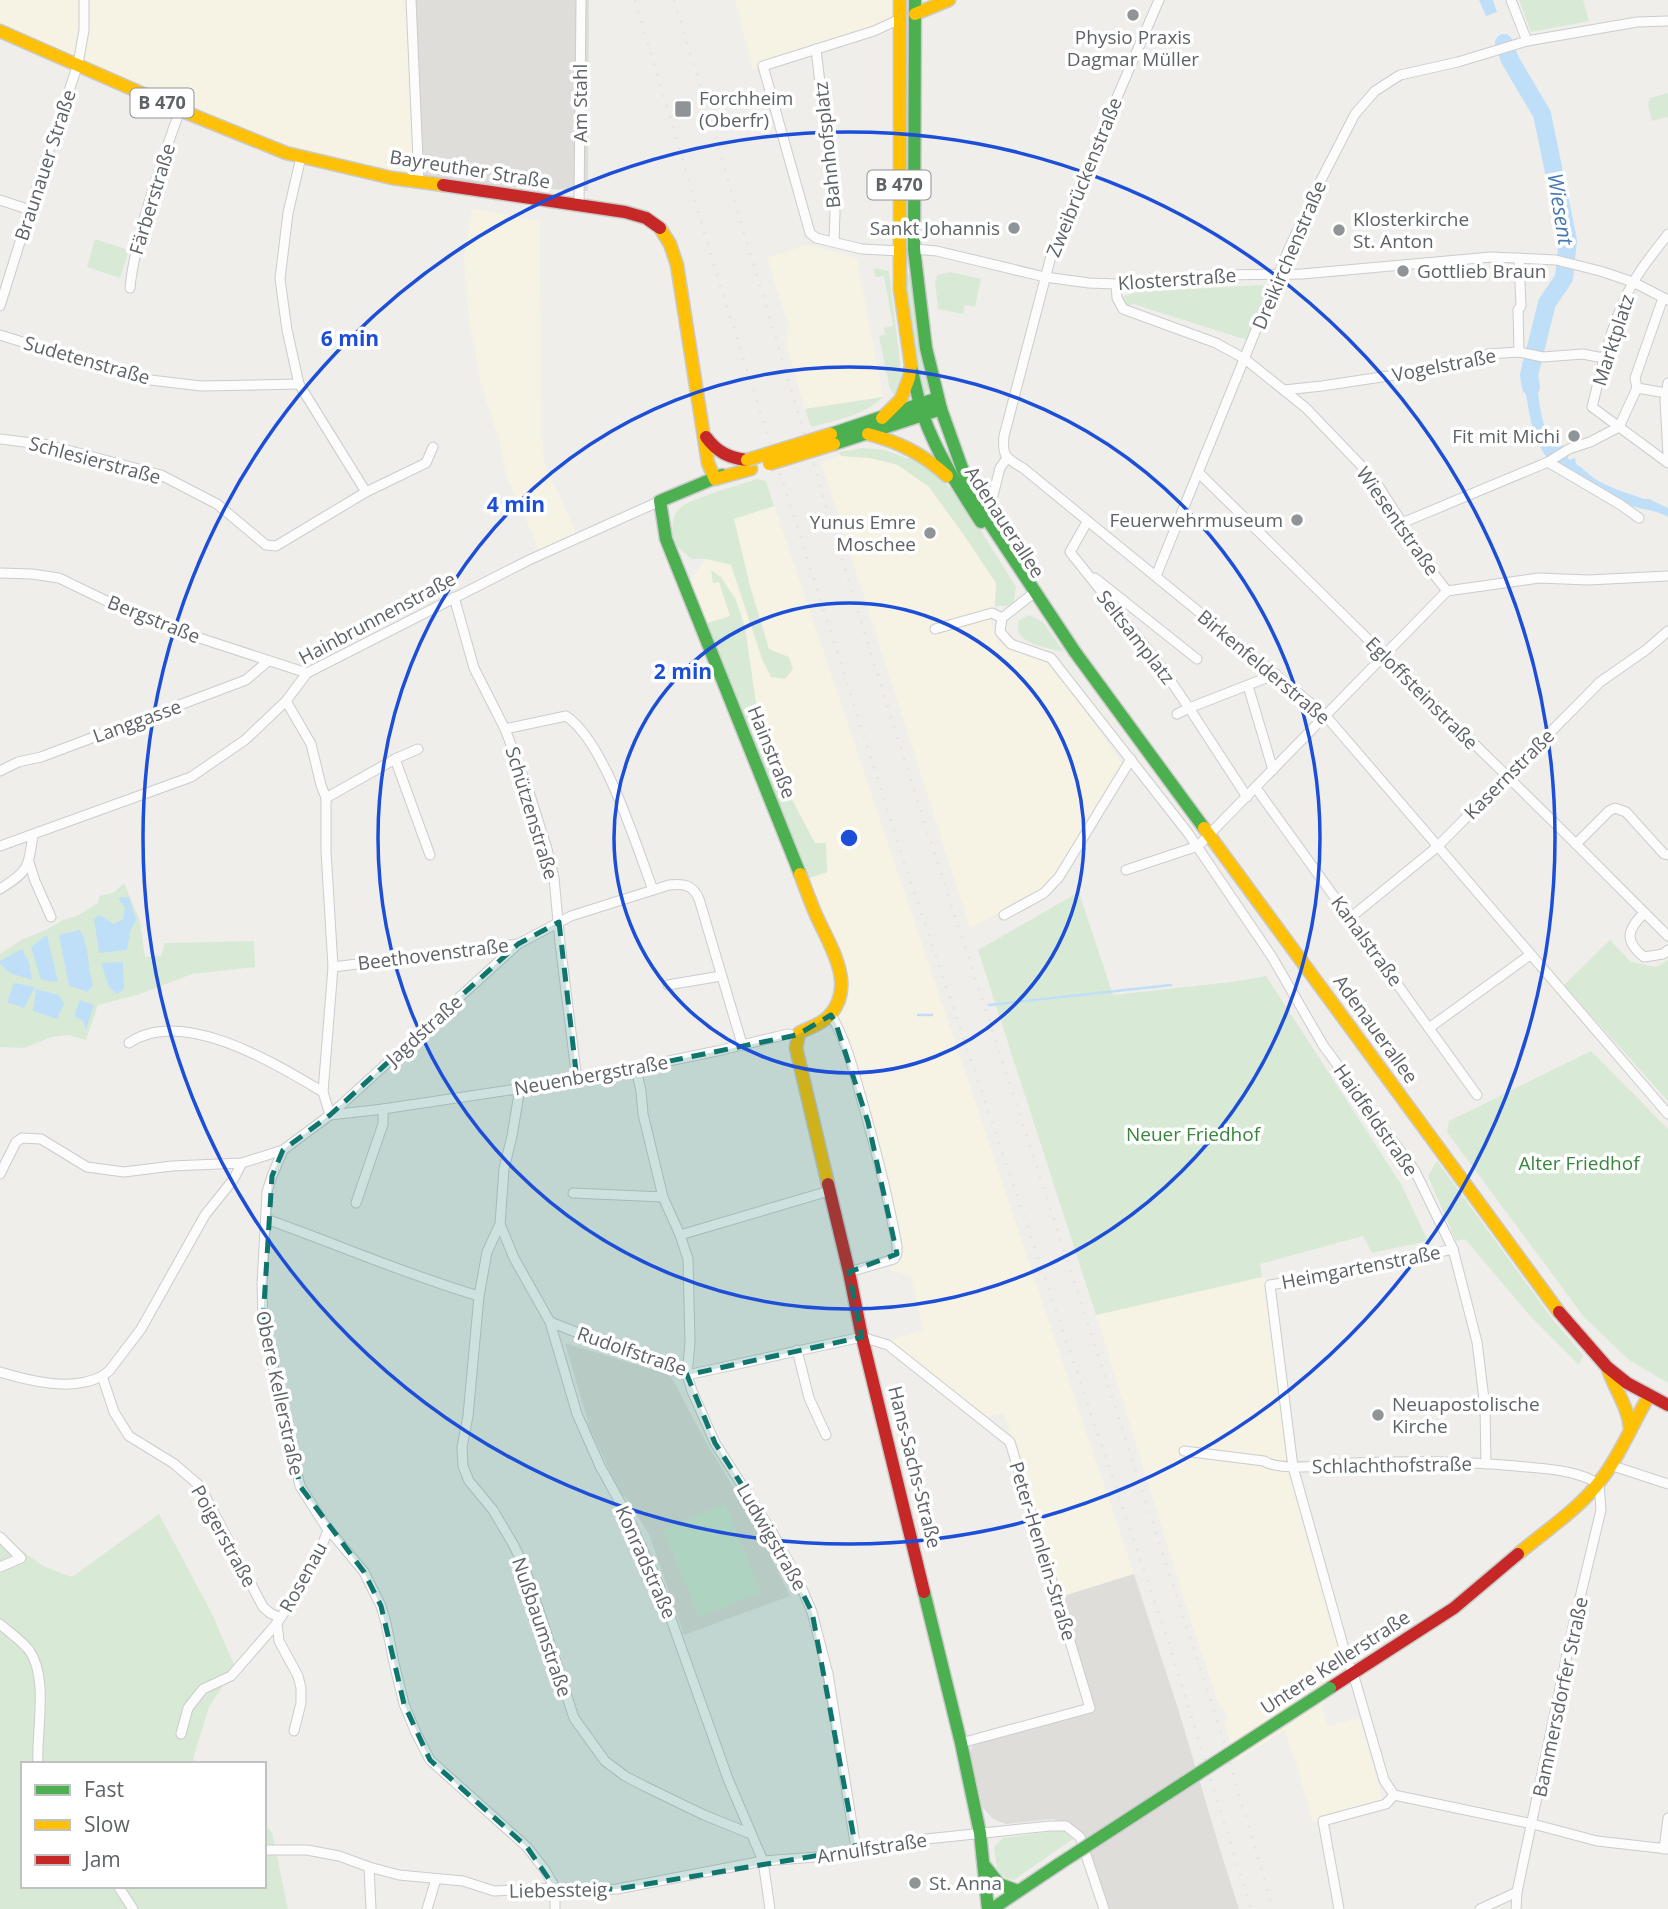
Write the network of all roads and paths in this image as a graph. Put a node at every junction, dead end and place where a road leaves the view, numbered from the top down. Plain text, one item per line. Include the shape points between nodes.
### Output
1 (84, 0) edge
2 (411, 0) edge
3 (581, 0) edge
4 (900, 0) edge
5 (915, 0) edge
6 (949, 0) edge
7 (1159, 0) edge
8 (1511, 0) edge
9 (915, 14) junction
10 (900, 19) junction
11 (1668, 21) edge
12 (0, 31) edge
13 (1528, 41) junction
14 (816, 49) junction
15 (78, 64) junction
16 (180, 110) junction
17 (301, 157) junction
18 (419, 182) junction
19 (0, 200) edge
20 (579, 205) junction
21 (30, 210) junction
22 (1668, 234) edge
23 (834, 242) junction
24 (914, 249) junction
25 (900, 251) junction
26 (1519, 258) junction
27 (1278, 275) junction
28 (1045, 277) junction
29 (1633, 282) junction
30 (1116, 284) junction
31 (130, 288) dead end
32 (1665, 299) edge
33 (0, 306) edge
34 (0, 335) edge
35 (1518, 352) junction
36 (1604, 358) junction
37 (1245, 359) junction
38 (911, 365) junction
39 (299, 384) junction
40 (1637, 388) junction
41 (1667, 388) edge
42 (1284, 390) junction
43 (939, 403) junction
44 (921, 409) junction
45 (882, 418) junction
46 (1623, 429) junction
47 (869, 434) junction
48 (705, 436) junction
49 (0, 439) edge
50 (833, 439) junction
51 (433, 447) dead end
52 (1668, 455) edge
53 (1007, 458) junction
54 (1548, 462) junction
55 (1668, 463) edge
56 (749, 465) junction
57 (1199, 473) junction
58 (715, 479) junction
59 (954, 482) junction
60 (366, 492) junction
61 (660, 502) junction
62 (1639, 518) dead end
63 (987, 519) junction
64 (1087, 522) junction
65 (1402, 523) junction
66 (1082, 568) junction
67 (0, 573) edge
68 (1156, 576) junction
69 (1668, 576) edge
70 (1447, 591) junction
71 (1030, 596) junction
72 (454, 597) junction
73 (1002, 618) junction
74 (934, 629) dead end
75 (1668, 631) edge
76 (1075, 652) junction
77 (1383, 655) junction
78 (1197, 659) dead end
79 (268, 661) junction
80 (307, 673) junction
81 (1276, 674) junction
82 (1248, 687) junction
83 (286, 701) junction
84 (1189, 708) junction
85 (1177, 714) dead end
86 (1325, 715) junction
87 (505, 729) junction
88 (418, 749) dead end
89 (395, 759) junction
90 (1131, 759) junction
91 (1273, 770) junction
92 (0, 771) edge
93 (1507, 776) junction
94 (1256, 788) junction
95 (1247, 797) junction
96 (326, 798) junction
97 (1210, 834) junction
98 (33, 835) junction
99 (1576, 844) junction
100 (0, 846) edge
101 (1198, 846) junction
102 (1437, 847) junction
103 (430, 855) dead end
104 (1668, 855) edge
105 (29, 862) junction
106 (1126, 870) dead end
107 (0, 889) edge
108 (653, 890) junction
109 (1644, 913) junction
110 (1004, 915) dead end
111 (51, 917) dead end
112 (1350, 918) junction
113 (559, 922) junction
114 (1668, 936) edge
115 (517, 944) junction
116 (1668, 950) edge
117 (1530, 955) junction
118 (333, 967) junction
119 (721, 976) junction
120 (668, 985) dead end
121 (831, 1015) junction
122 (1429, 1028) junction
123 (797, 1036) junction
124 (129, 1043) dead end
125 (742, 1044) junction
126 (636, 1069) junction
127 (577, 1080) junction
128 (520, 1088) junction
129 (323, 1092) junction
130 (1477, 1095) dead end
131 (383, 1109) junction
132 (1668, 1114) edge
133 (330, 1115) junction
134 (283, 1150) junction
135 (242, 1163) junction
136 (0, 1174) edge
137 (829, 1191) junction
138 (573, 1192) dead end
139 (663, 1197) junction
140 (356, 1203) dead end
141 (266, 1219) junction
142 (500, 1224) junction
143 (680, 1235) junction
144 (1453, 1249) junction
145 (849, 1272) junction
146 (479, 1296) junction
147 (550, 1322) junction
148 (862, 1337) junction
149 (797, 1350) junction
150 (1607, 1367) junction
151 (0, 1371) edge
152 (687, 1375) junction
153 (102, 1376) junction
154 (1649, 1396) junction
155 (1668, 1405) edge
156 (1630, 1432) junction
157 (826, 1435) dead end
158 (1184, 1451) dead end
159 (1486, 1464) junction
160 (1613, 1466) junction
161 (1293, 1467) junction
162 (1599, 1484) junction
163 (1668, 1485) edge
164 (328, 1530) junction
165 (0, 1537) edge
166 (0, 1567) edge
167 (279, 1620) junction
168 (0, 1624) edge
169 (1353, 1673) junction
170 (294, 1731) dead end
171 (181, 1734) dead end
172 (961, 1743) junction
173 (38, 1762) edge
174 (1394, 1794) junction
175 (1668, 1818) edge
176 (1533, 1825) junction
177 (980, 1833) junction
178 (751, 1834) junction
179 (856, 1849) junction
180 (1666, 1849) edge
181 (266, 1850) edge
182 (763, 1861) junction
183 (983, 1864) junction
184 (369, 1867) junction
185 (436, 1879) junction
186 (119, 1888) edge
187 (555, 1888) junction
188 (1021, 1889) junction
189 (1517, 1892) junction
190 (133, 1909) edge
191 (371, 1909) edge
192 (426, 1909) edge
193 (555, 1909) edge
194 (770, 1909) edge
195 (990, 1909) edge
196 (1104, 1909) edge
197 (1339, 1909) edge
198 (1480, 1909) edge
199 (1516, 1909) edge

1 - 15 street, Braunauer Straße
2 - 18 street
3 - 20 street, Am Stahl
4 - 10 main road, B 470
5 - 9 main road, B 470
6 - 9 main road
7 - 28 street, Zweibrückenstraße
8 - 13 street
9 - 10 main road
9 - 24 main road, B 470
10 - 14 street, Bahnhofsplatz
10 - 25 main road, B 470
11 - 13 street, Dreikirchenstraße
12 - 15 main road, Bayreuther Straße / B 470
13 - 27 street, Dreikirchenstraße via 1400,75 1375,91 1355,114
14 - 23 street, Bahnhofsplatz via 835,212
14 - 23 street, Bahnhofsplatz via 763,66 810,233
15 - 16 main road, Bayreuther Straße / B 470
15 - 21 street, Braunauer Straße
16 - 17 main road, Bayreuther Straße / B 470
16 - 31 street, Färberstraße via 152,190
17 - 18 main road, Bayreuther Straße / B 470
17 - 39 street via 280,279
18 - 20 main road, Bayreuther Straße / B 470
19 - 21 street
20 - 48 main road, Bayreuther Straße / B 470 via 639,215 669,239
21 - 33 street, Braunauer Straße
22 - 29 street, Marktplatz
23 - 25 street, Bahnhofsplatz
24 - 25 main road
24 - 28 street, Klosterstraße
24 - 43 main road, B 470 via 926,348
25 - 38 main road, B 470 via 900,290
26 - 27 street, Klosterstraße
26 - 29 street, Klosterstraße via 1556,260
26 - 35 street
27 - 30 street, Klosterstraße
27 - 37 street, Dreikirchenstraße
28 - 30 street, Klosterstraße
28 - 53 street via 1004,436
29 - 32 street, Klosterstraße
29 - 36 street, Marktplatz
30 - 37 street, Wiesentstraße via 1123,309 1216,343
32 - 40 street, Marktplatz via 1635,378
34 - 39 street, Sudetenstraße via 142,379 201,386
35 - 36 street, Vogelstraße
35 - 42 street, Vogelstraße
36 - 46 street, Marktplatz via 1592,407
37 - 42 street, Wiesentstraße
37 - 57 street, Dreikirchenstraße
38 - 44 main road, Adenauerallee
38 - 45 main road, B 470 via 897,405
39 - 60 street
40 - 41 street, Marktplatz
40 - 46 street, Marktplatz
41 - 52 street, Marktplatz
42 - 65 street, Wiesentstraße via 1374,480
43 - 44 main road, B 470
43 - 63 main road, Adenauerallee via 962,468
44 - 45 main road, B 470 via 897,410
44 - 47 main road, B 470
44 - 59 main road, Adenauerallee
45 - 50 main road, B 470
46 - 54 street
46 - 55 street, Marktplatz
47 - 50 main road, B 470
47 - 59 main road via 913,449
48 - 56 main road via 726,457
48 - 58 main road, Bayreuther Straße / B 470
49 - 60 street, Schlesierstraße via 48,445 161,475 217,504 266,545 275,546
50 - 56 main road, B 470, bridge
51 - 60 street via 426,463
53 - 63 street via 1000,468
53 - 64 street, Birkenfelderstraße
54 - 62 street
54 - 65 street
56 - 58 main road, B 470
57 - 68 street, Dreikirchenstraße
57 - 77 street, Egloffsteinstraße
58 - 61 main road, Hainbrunnenstraße
59 - 71 main road, Adenauerallee
61 - 72 street, Hainbrunnenstraße
61 - 121 main road, Hainstraße via 666,539 839,967 842,988
63 - 76 main road, Adenauerallee
64 - 66 street, Seltsamplatz via 1070,552
64 - 68 street, Birkenfelderstraße
65 - 70 street, Wiesentstraße via 1418,554
66 - 78 street, Seltsamplatz
66 - 84 street, Seltsamplatz
67 - 79 street, Bergstraße via 59,578 172,629
68 - 81 street, Birkenfelderstraße
69 - 70 street, Wiesentstraße via 1539,578
70 - 77 street
71 - 73 street
71 - 76 main road, Adenauerallee
72 - 80 street, Hainbrunnenstraße
72 - 87 street, Schützenstraße via 474,668
73 - 74 street via 992,613
73 - 90 street, Haidfeldstraße via 1000,632 1011,644 1051,658
75 - 93 street, Kasernstraße via 1600,682
76 - 97 main road, Adenauerallee
77 - 86 street
77 - 93 street, Egloffsteinstraße
79 - 80 street, Bergstraße
79 - 92 street, Langgasse via 246,680
80 - 83 street, Hainbrunnenstraße
81 - 82 street
81 - 86 street, Birkenfelderstraße
82 - 84 street
82 - 91 street
83 - 96 street via 311,744
83 - 98 street, Hainbrunnenstraße via 245,740 191,777
84 - 85 street
84 - 95 street, Seltsamplatz
86 - 91 street
86 - 102 street, Birkenfelderstraße
87 - 108 street via 566,716 577,724 617,793
87 - 113 street, Schützenstraße via 547,849
88 - 89 street
89 - 96 street
89 - 103 street
90 - 101 street, Haidfeldstraße
90 - 110 street via 1059,877 1044,893
91 - 94 street
93 - 99 street, Egloffsteinstraße
93 - 102 street, Kasernstraße
94 - 95 street
94 - 112 street, Kanalstraße
95 - 97 street
96 - 118 street
97 - 101 street
97 - 150 main road, Adenauerallee via 1552,1305
98 - 100 street, Hainbrunnenstraße
98 - 105 street
99 - 104 street via 1615,808 1626,812
99 - 109 street, Egloffsteinstraße
101 - 106 street
101 - 144 street, Haidfeldstraße via 1272,957 1323,1045 1415,1171
102 - 112 street, Kasernstraße
102 - 117 street, Birkenfelderstraße
105 - 107 street via 22,875
105 - 111 street
108 - 113 street, Beethovenstraße
108 - 119 street, Beethovenstraße via 678,884 695,890
109 - 114 street, Egloffsteinstraße
109 - 116 street via 1633,925 1632,947 1644,957
112 - 122 street, Kanalstraße
113 - 115 street, Beethovenstraße
113 - 127 street, Schützenstraße
115 - 118 street, Beethovenstraße
115 - 133 street, Jagdstraße
117 - 122 street
117 - 132 street, Birkenfelderstraße
118 - 129 street
119 - 120 street
119 - 125 street
121 - 123 main road
121 - 145 street via 858,1087 897,1246 894,1259
122 - 130 street, Kanalstraße
123 - 125 street, Neuenbergstraße
123 - 137 main road, Hans-Sachs-Straße
124 - 129 street via 160,1031 215,1039 277,1065
125 - 126 street, Neuenbergstraße
126 - 127 street, Neuenbergstraße
126 - 139 street, Ludwigstraße
127 - 128 street, Neuenbergstraße
128 - 131 street, Neuenbergstraße
128 - 142 street, Nußbaumstraße
129 - 133 street
131 - 133 street, Neuenbergstraße
131 - 140 street via 383,1124
133 - 134 street
134 - 135 street
134 - 141 street, Obere Kellerstraße via 267,1192
135 - 136 street via 106,1171 87,1167 41,1139 22,1138
135 - 153 street via 205,1215 141,1329
137 - 143 street
137 - 145 main road, Hans-Sachs-Straße
138 - 139 street
139 - 143 street, Ludwigstraße
141 - 146 street
141 - 164 street, Obere Kellerstraße via 262,1305 273,1371 300,1486
142 - 146 street, Nußbaumstraße via 487,1251
142 - 147 street, Konradstraße
143 - 152 street, Ludwigstraße via 689,1276
144 - 159 street, Haidfeldstraße via 1477,1342
144 - 161 street, Heimgartenstraße via 1270,1285
145 - 148 main road, Hans-Sachs-Straße
146 - 178 street, Nußbaumstraße via 463,1466 525,1567 574,1718 605,1761 625,1776
147 - 152 street, Rudolfstraße
147 - 178 street, Konradstraße via 576,1414 660,1588
148 - 149 street, Rudolfstraße
148 - 172 main road, Hans-Sachs-Straße
148 - 172 street, Peter-Henlein-Straße via 888,1345 1010,1442 1090,1708
149 - 152 street, Rudolfstraße
149 - 157 street via 809,1398
150 - 154 main road, Adenauerallee
150 - 156 main road via 1629,1413
151 - 153 street via 74,1384
152 - 179 street, Ludwigstraße via 715,1443 796,1574 812,1612 828,1674
153 - 167 street, Poigerstraße via 114,1412 129,1436 200,1486 263,1607
154 - 155 main road, Adenauerallee
154 - 156 main road, Untere Kellerstraße
156 - 160 main road, Untere Kellerstraße
158 - 161 street, Schlachthofstraße
159 - 161 street, Schlachthofstraße via 1391,1461
159 - 162 street, Schlachthofstraße via 1552,1469
160 - 162 main road, Untere Kellerstraße
160 - 163 street
161 - 169 street
162 - 169 main road, Untere Kellerstraße via 1454,1608
162 - 176 street, Bammersdorfer Straße via 1601,1510
164 - 167 street, Rosenau via 318,1556
164 - 187 street, Obere Kellerstraße via 364,1572 380,1606 404,1704 430,1760 527,1847
165 - 166 street via 20,1558
167 - 170 street, Rosenau via 279,1641 301,1688
167 - 171 street, Rosenau via 231,1675 203,1689 188,1708
168 - 173 street via 27,1647 35,1661 40,1693
169 - 174 street via 1384,1780
169 - 188 main road, Untere Kellerstraße, bridge
172 - 177 main road, Hans-Sachs-Straße
174 - 176 street
174 - 197 street via 1386,1804 1323,1821
175 - 180 street
176 - 180 street via 1597,1842
176 - 189 street, Bammersdorfer Straße
177 - 179 street, Arnulfstraße
177 - 183 main road, Hans-Sachs-Straße
177 - 196 street, Arnulfstraße via 1066,1826 1080,1838
178 - 182 street, Konradstraße
179 - 182 street, Arnulfstraße via 830,1856
181 - 184 street, Liebessteig via 307,1850
182 - 187 street, Liebessteig via 617,1889 568,1892
182 - 194 street, Konradstraße
183 - 188 main road via 999,1884
183 - 195 main road, Hans-Sachs-Straße
184 - 185 street, Liebessteig
184 - 191 street
185 - 187 street, Liebessteig via 463,1881 494,1891
185 - 192 street
186 - 190 street
187 - 193 street
188 - 195 main road, Untere Kellerstraße
189 - 198 street
189 - 199 street, Bammersdorfer Straße

